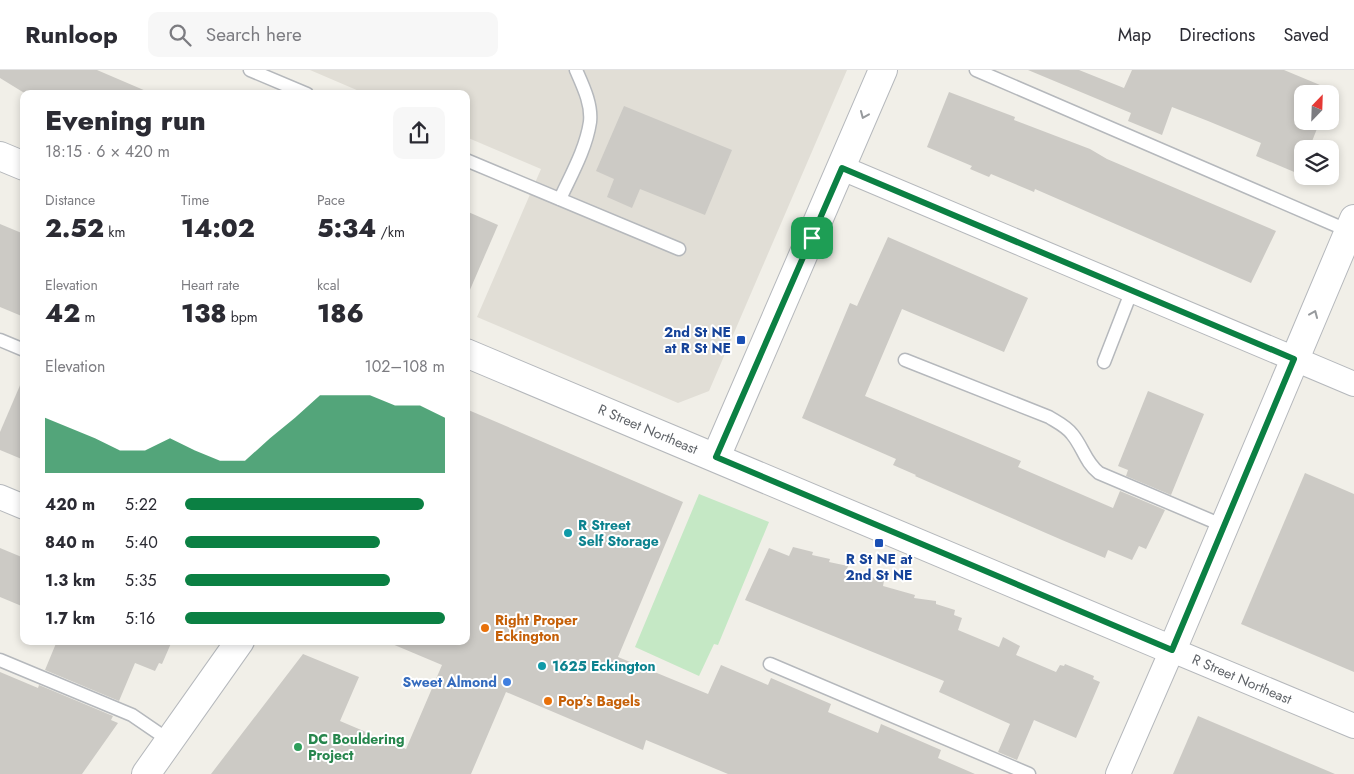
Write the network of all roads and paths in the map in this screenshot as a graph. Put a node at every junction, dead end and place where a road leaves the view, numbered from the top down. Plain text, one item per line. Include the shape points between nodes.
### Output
1 (250, 70) edge
2 (576, 70) edge
3 (883, 70) edge
4 (976, 70) edge
5 (298, 90) edge
6 (0, 156) edge
7 (470, 162) edge
8 (20, 164) edge
9 (842, 168) junction
10 (560, 200) junction
11 (1349, 239) edge
12 (679, 249) dead end
13 (1132, 290) junction
14 (0, 340) edge
15 (20, 348) edge
16 (470, 355) edge
17 (1294, 359) junction
18 (905, 360) dead end
19 (1104, 362) dead end
20 (1354, 384) edge
21 (716, 457) junction
22 (0, 498) edge
23 (20, 506) edge
24 (1224, 526) junction
25 (237, 645) edge
26 (1172, 650) junction
27 (0, 660) edge
28 (770, 664) dead end
29 (1354, 726) edge
30 (170, 741) junction
31 (146, 774) edge
32 (1029, 774) edge
33 (1118, 774) edge

1 - 5 lane
2 - 10 lane via 587,93 590,121
3 -> 9 street
4 - 11 lane
6 - 8 street
7 - 10 lane
9 - 13 street
9 - 21 street
10 - 12 lane
17 -> 11 street
13 - 17 street
13 - 19 lane
14 - 15 lane
16 - 21 street, R Street Northeast
17 - 20 street
17 - 24 street
18 - 24 lane via 1049,417 1073,435 1085,460 1099,473
21 - 26 street, R Street Northeast
22 - 23 street
24 - 26 street
25 - 30 street
26 - 29 street, R Street Northeast
26 - 33 street
27 - 30 lane via 132,715
28 - 32 lane
30 - 31 street

